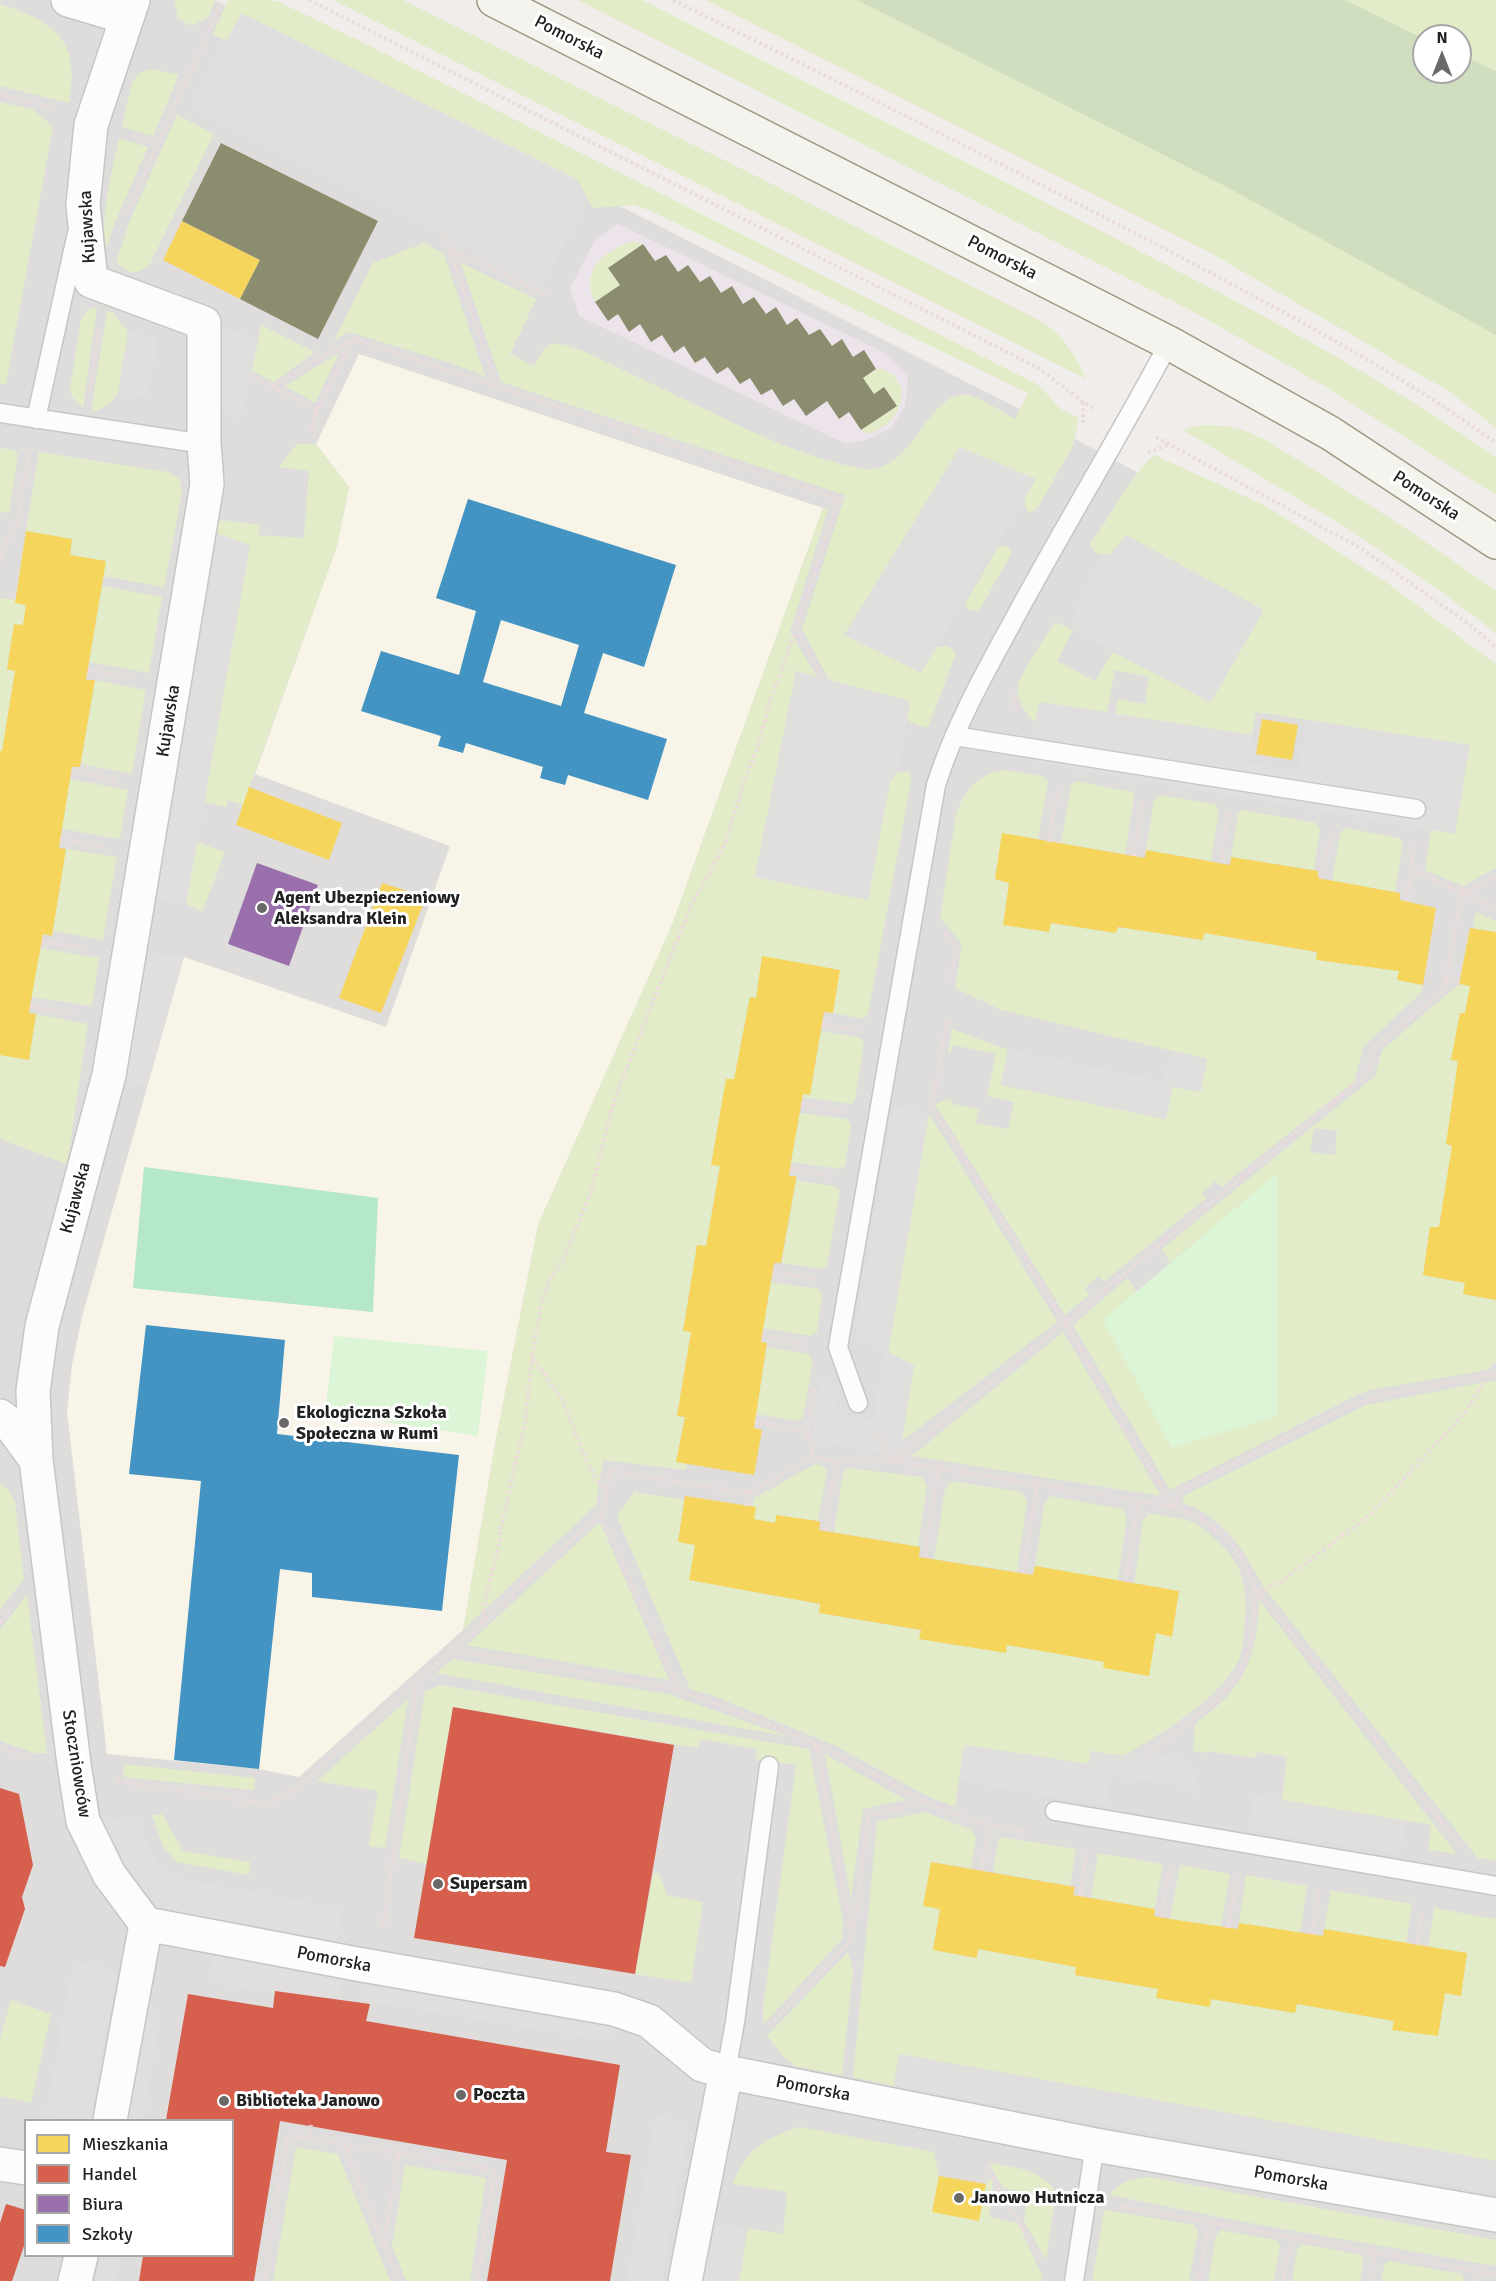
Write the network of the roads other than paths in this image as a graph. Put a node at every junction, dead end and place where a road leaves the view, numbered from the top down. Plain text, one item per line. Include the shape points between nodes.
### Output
1 (68, 0) edge
2 (494, 0) edge
3 (129, 9) edge
4 (83, 205) junction
5 (1169, 343) junction
6 (0, 413) edge
7 (36, 418) junction
8 (204, 444) junction
9 (1496, 542) edge
10 (954, 736) junction
11 (1416, 809) dead end
12 (858, 1403) road end
13 (0, 1416) edge
14 (36, 1460) junction
15 (769, 1766) dead end
16 (1055, 1811) dead end
17 (1494, 1885) edge
18 (146, 1924) junction
19 (726, 2072) junction
20 (110, 2119) edge
21 (1095, 2145) junction
22 (0, 2164) edge
23 (24, 2168) edge
24 (1496, 2215) edge
25 (81, 2257) edge
26 (75, 2281) edge
27 (685, 2281) edge
28 (1074, 2281) edge

1 - 3 street
2 - 5 main road, Pomorska
3 - 4 street, Kujawska via 91,125
4 - 7 lane
4 - 8 street, Kujawska via 92,281 204,323
5 - 9 main road, Pomorska via 1330,434
5 - 10 lane via 1041,568
6 - 7 lane
7 - 8 lane
8 - 14 street, Kujawska via 207,484 109,1075 42,1326 33,1391
10 - 11 lane
10 - 12 lane via 936,785 838,1347
13 - 14 street
14 - 18 street, Stoczniowców via 83,1821 109,1874
15 - 19 lane
16 - 17 lane
18 - 19 street, Pomorska via 614,2009 649,2021 702,2065
18 - 20 street
19 - 21 street, Pomorska
19 - 27 street
21 - 24 street, Pomorska
21 - 28 lane
22 - 23 street
25 - 26 street

